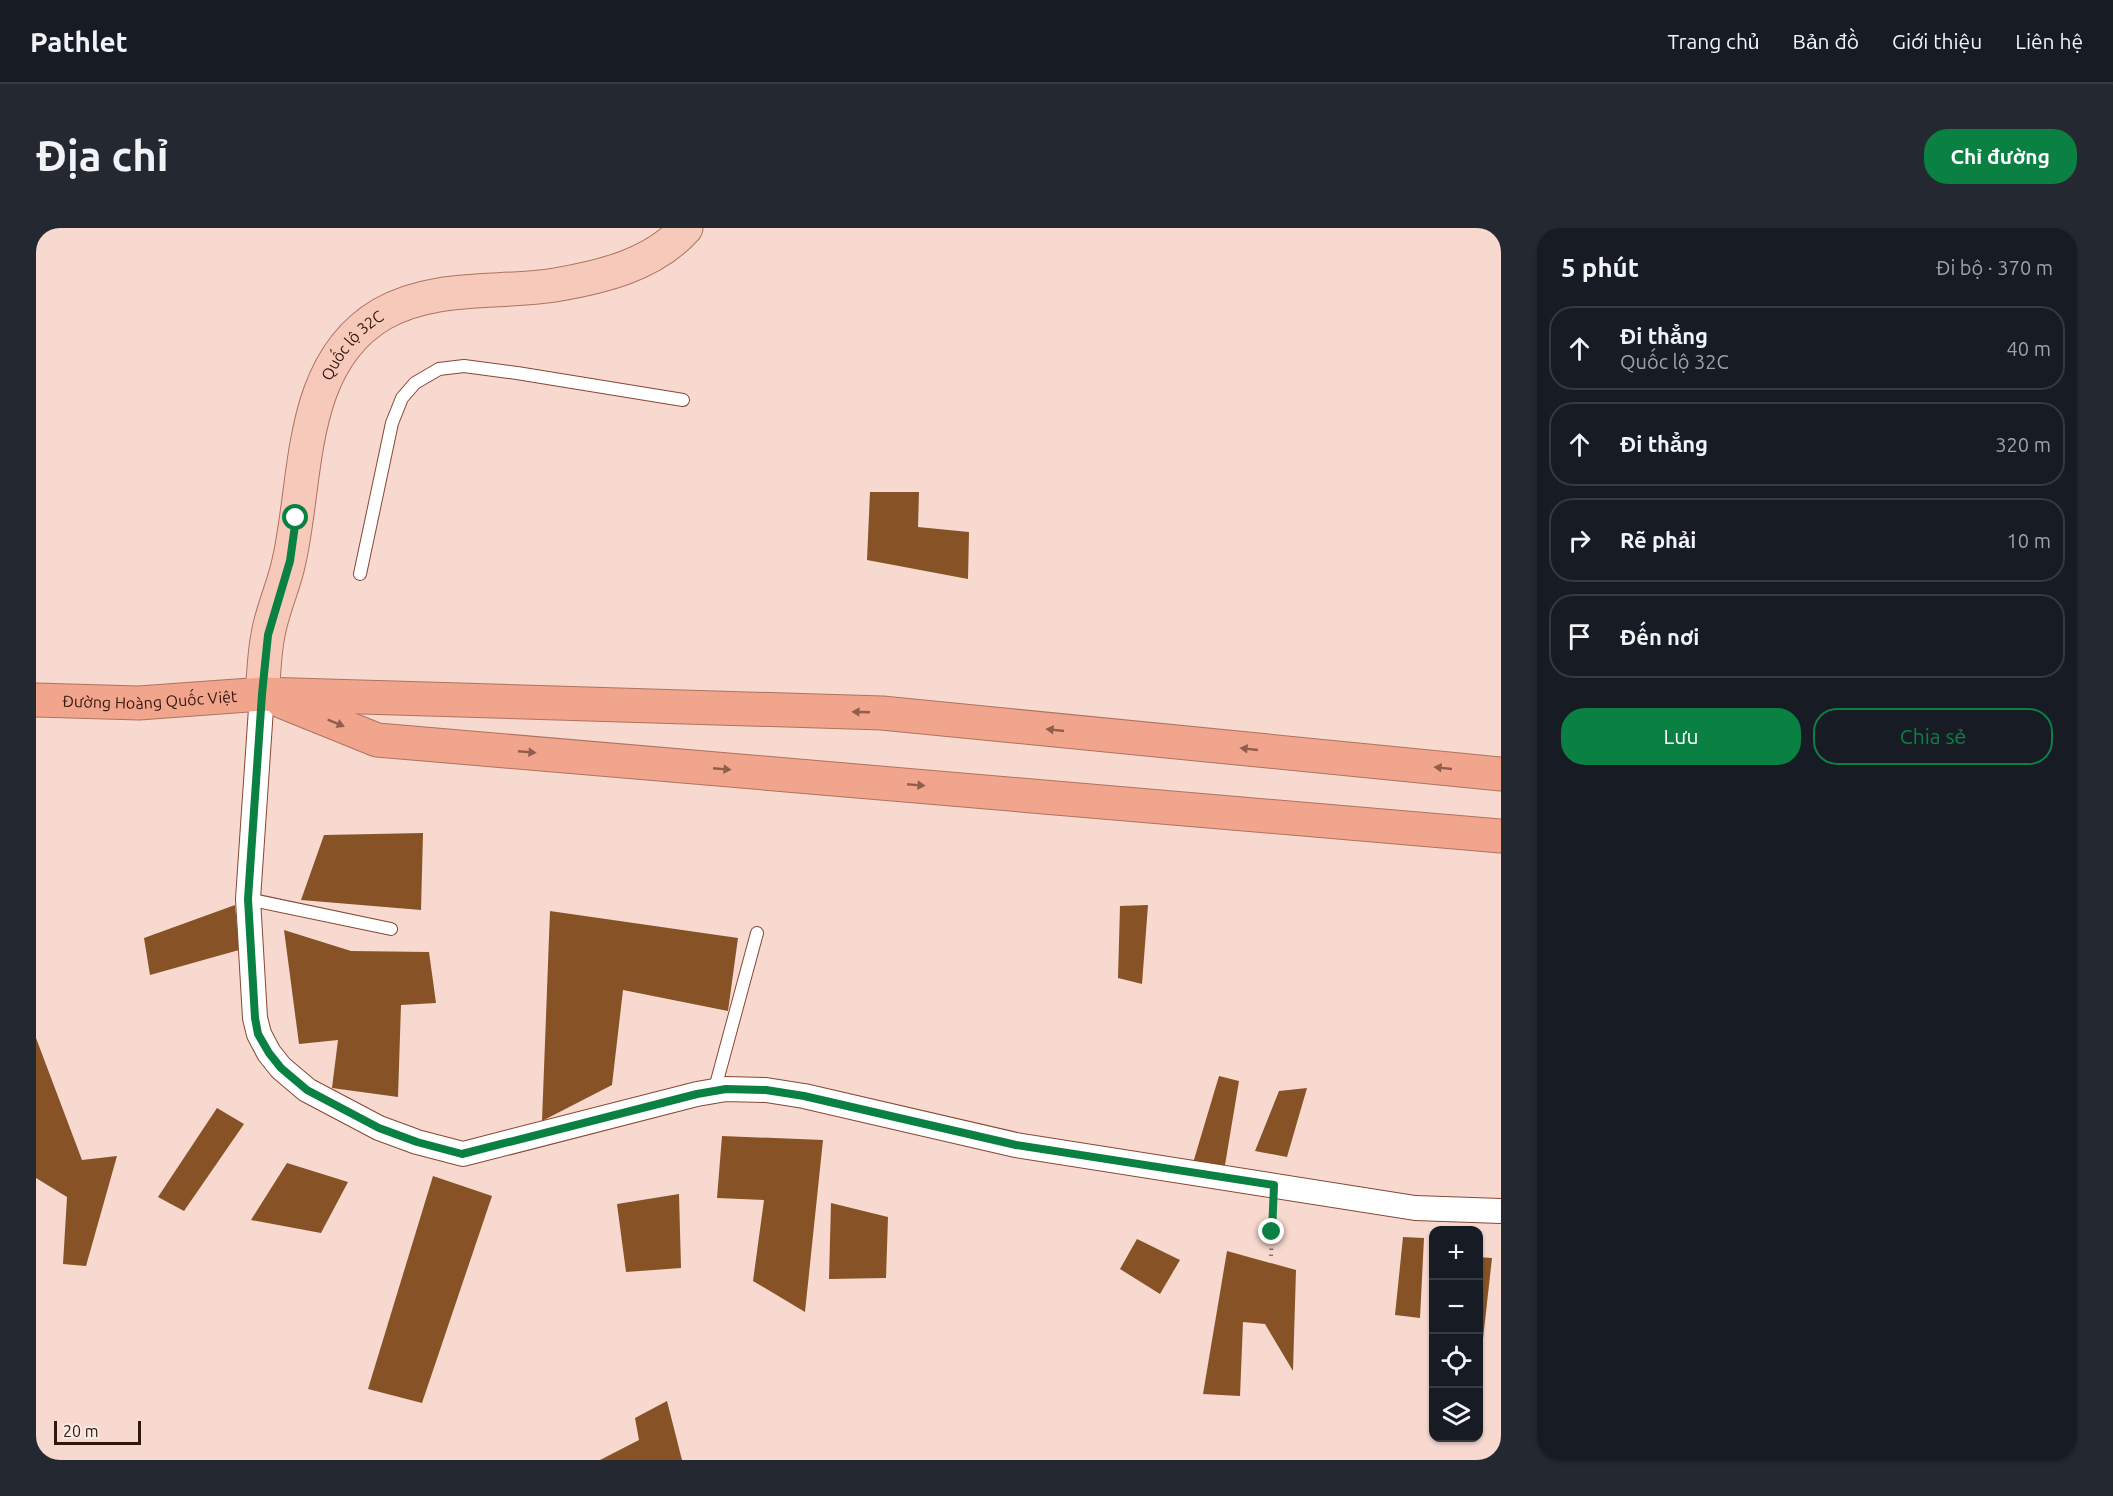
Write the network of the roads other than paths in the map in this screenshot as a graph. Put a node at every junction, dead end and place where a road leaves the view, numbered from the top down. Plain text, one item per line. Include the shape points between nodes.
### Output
1 (686, 228) edge
2 (683, 400) dead end
3 (360, 574) dead end
4 (262, 694) junction
5 (36, 699) edge
6 (1501, 774) edge
7 (1501, 836) edge
8 (248, 899) junction
9 (391, 929) dead end
10 (757, 933) dead end
11 (714, 1092) junction
12 (1501, 1211) edge

1 - 4 main road, Quốc lộ 32C via 634,264 600,277 537,287 441,293 383,313 348,342 320,388 290,561 268,635
2 - 3 lane via 464,366 439,369 415,383 398,406
4 - 5 highway, Đường Hoàng Quốc Việt via 139,703
6 -> 4 highway, Đường Hoàng Quốc Việt via 882,713
4 -> 7 highway via 377,740
4 - 8 street
8 - 9 lane
8 - 11 street via 258,1034 281,1068 307,1090 379,1128 462,1154
10 - 11 lane
11 - 12 street via 766,1090 804,1096 1016,1145 1415,1208

